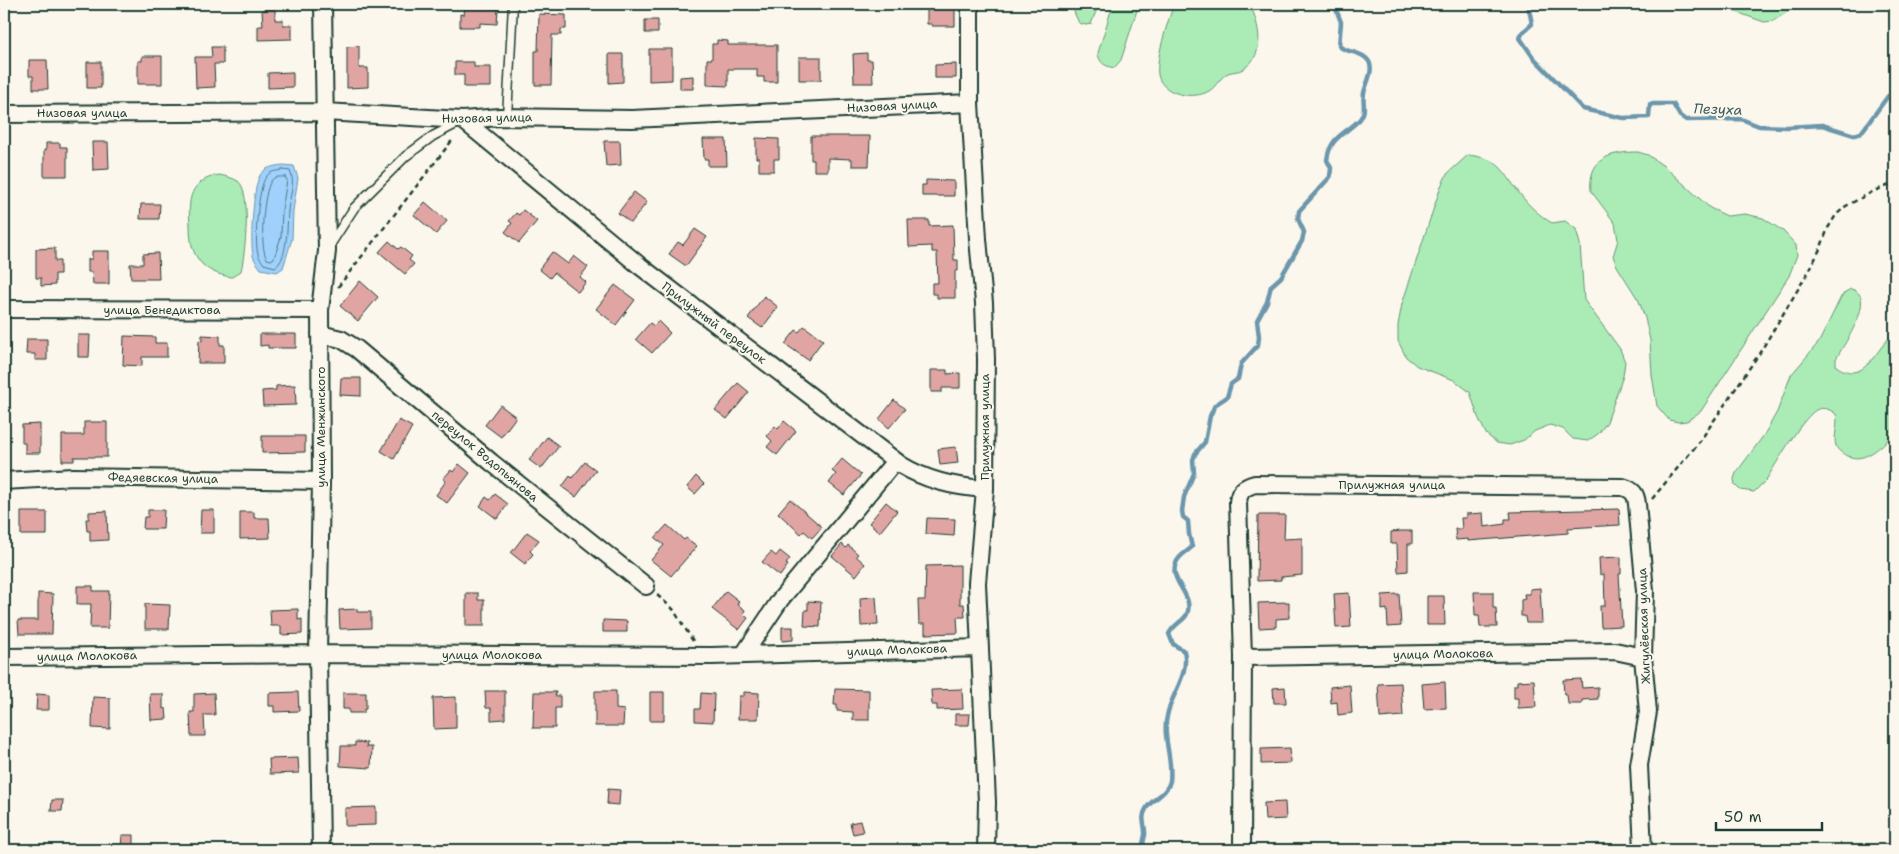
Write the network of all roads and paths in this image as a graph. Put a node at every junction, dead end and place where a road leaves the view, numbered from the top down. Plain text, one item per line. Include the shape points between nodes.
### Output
1 (323, 4) edge
2 (513, 4) edge
3 (970, 4) edge
4 (970, 103) junction
5 (325, 112) junction
6 (4, 114) edge
7 (507, 117) junction
8 (464, 122) junction
9 (1895, 183) edge
10 (327, 251) junction
11 (4, 309) edge
12 (320, 310) junction
13 (320, 334) junction
14 (895, 461) junction
15 (4, 481) edge
16 (321, 481) junction
17 (985, 489) junction
18 (1634, 492) joint
19 (1638, 515) junction
20 (646, 586) joint
21 (980, 648) junction
22 (318, 654) junction
23 (744, 654) junction
24 (700, 656) junction
25 (4, 657) edge
26 (1243, 657) junction
27 (1642, 657) junction
28 (321, 850) edge
29 (986, 850) edge
30 (1242, 850) edge
31 (1643, 850) edge

1 - 5 street, улица Менжинского
2 - 7 lane
3 - 4 street, Прилужная улица
4 - 7 street, Низовая улица via 632,119
4 - 17 street, Прилужная улица via 984,313
5 - 6 street, Низовая улица
5 - 8 street, Низовая улица
5 - 10 street, улица Менжинского
7 - 8 street, Низовая улица
8 - 10 lane via 433,136 406,156 354,208
8 - 12 path
8 - 14 street, Прилужный переулок via 640,266
9 - 19 path via 1836,214 1809,271 1759,354 1700,442
10 - 12 street, улица Менжинского
11 - 12 street, улица Бенедиктова
12 - 13 street, улица Менжинского
13 - 16 street, улица Менжинского
13 - 20 street, переулок Водопьянова via 342,339 357,349
14 - 17 street, Прилужный переулок via 919,476 956,487
14 - 23 street via 780,600
15 - 16 street, Федяевская улица via 73,477
16 - 22 street, улица Менжинского
17 - 21 street, Прилужная улица via 977,583
18 - 19 street, Жигулёвская улица
18 - 26 street, Прилужная улица via 1623,487 1255,484 1246,487 1239,493 1238,502
19 - 27 street, Жигулёвская улица via 1645,591
20 - 24 path via 673,609
21 - 23 street, улица Молокова
21 - 29 street, Прилужная улица
22 - 24 street, улица Молокова
22 - 25 street, улица Молокова
22 - 28 street, улица Менжинского
23 - 24 street, улица Молокова
26 - 27 street, улица Молокова via 1615,651
26 - 30 street, Прилужная улица
27 - 31 street, Жигулёвская улица via 1648,712 1639,766

